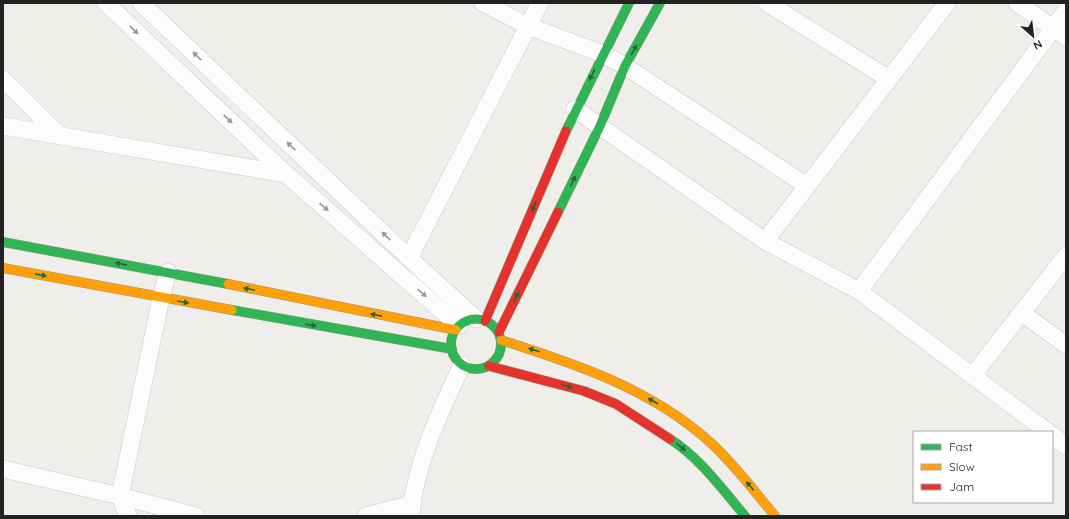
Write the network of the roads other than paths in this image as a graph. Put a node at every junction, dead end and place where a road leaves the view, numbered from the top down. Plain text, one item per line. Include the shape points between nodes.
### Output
1 (106, 3) edge
2 (141, 3) edge
3 (483, 3) edge
4 (540, 3) edge
5 (629, 3) edge
6 (660, 3) edge
7 (767, 3) edge
8 (947, 3) edge
9 (1017, 3) edge
10 (1066, 11) edge
11 (528, 26) junction
12 (1060, 32) edge
13 (603, 54) junction
14 (625, 66) junction
15 (3, 79) edge
16 (889, 79) junction
17 (575, 109) junction
18 (3, 126) edge
19 (600, 126) junction
20 (60, 136) junction
21 (286, 174) junction
22 (807, 186) junction
23 (765, 241) junction
24 (3, 242) edge
25 (1066, 256) edge
26 (409, 258) junction
27 (3, 268) edge
28 (168, 272) junction
29 (859, 291) junction
30 (161, 298) junction
31 (1022, 313) junction
32 (480, 320) junction
33 (457, 328) junction
34 (500, 336) junction
35 (1066, 345) edge
36 (452, 349) junction
37 (462, 365) junction
38 (489, 366) junction
39 (973, 376) junction
40 (1047, 431) edge
41 (1053, 436) edge
42 (1066, 446) edge
43 (3, 470) edge
44 (120, 496) junction
45 (412, 510) edge
46 (128, 516) edge
47 (196, 516) edge
48 (366, 516) edge
49 (746, 516) edge
50 (775, 516) edge

1 -> 21 street
26 -> 2 street
3 - 11 street
4 - 11 street
5 - 13 street
14 -> 6 street
7 - 16 street
8 - 16 street
9 - 12 street
10 - 12 street
11 - 13 street
11 - 26 street
12 - 29 street
13 - 14 street
13 -> 17 street
14 - 19 street
14 - 22 street
15 - 20 street
16 - 22 street
17 - 19 street
17 -> 32 street
18 - 20 street
19 - 23 street
34 -> 19 street
20 - 21 street
21 -> 33 street
22 - 23 street
23 - 29 street
28 -> 24 street
25 - 31 street
26 - 32 street
27 -> 30 street
28 - 30 street
33 -> 28 street
29 - 39 street
30 -> 36 street
30 - 44 street
31 - 35 street
31 - 39 street
32 - 33 street via 467,321
32 - 34 street via 493,325
33 - 36 street via 453,336
34 - 38 street via 499,355
50 -> 34 street via 713,445 682,419 656,402 591,370
36 - 37 street
37 - 38 street via 475,370
37 - 45 street via 425,453
38 -> 49 street via 584,391 616,404 682,447
39 - 40 street
41 - 42 street
43 - 44 street
44 - 46 street
44 - 47 street
45 - 48 street

